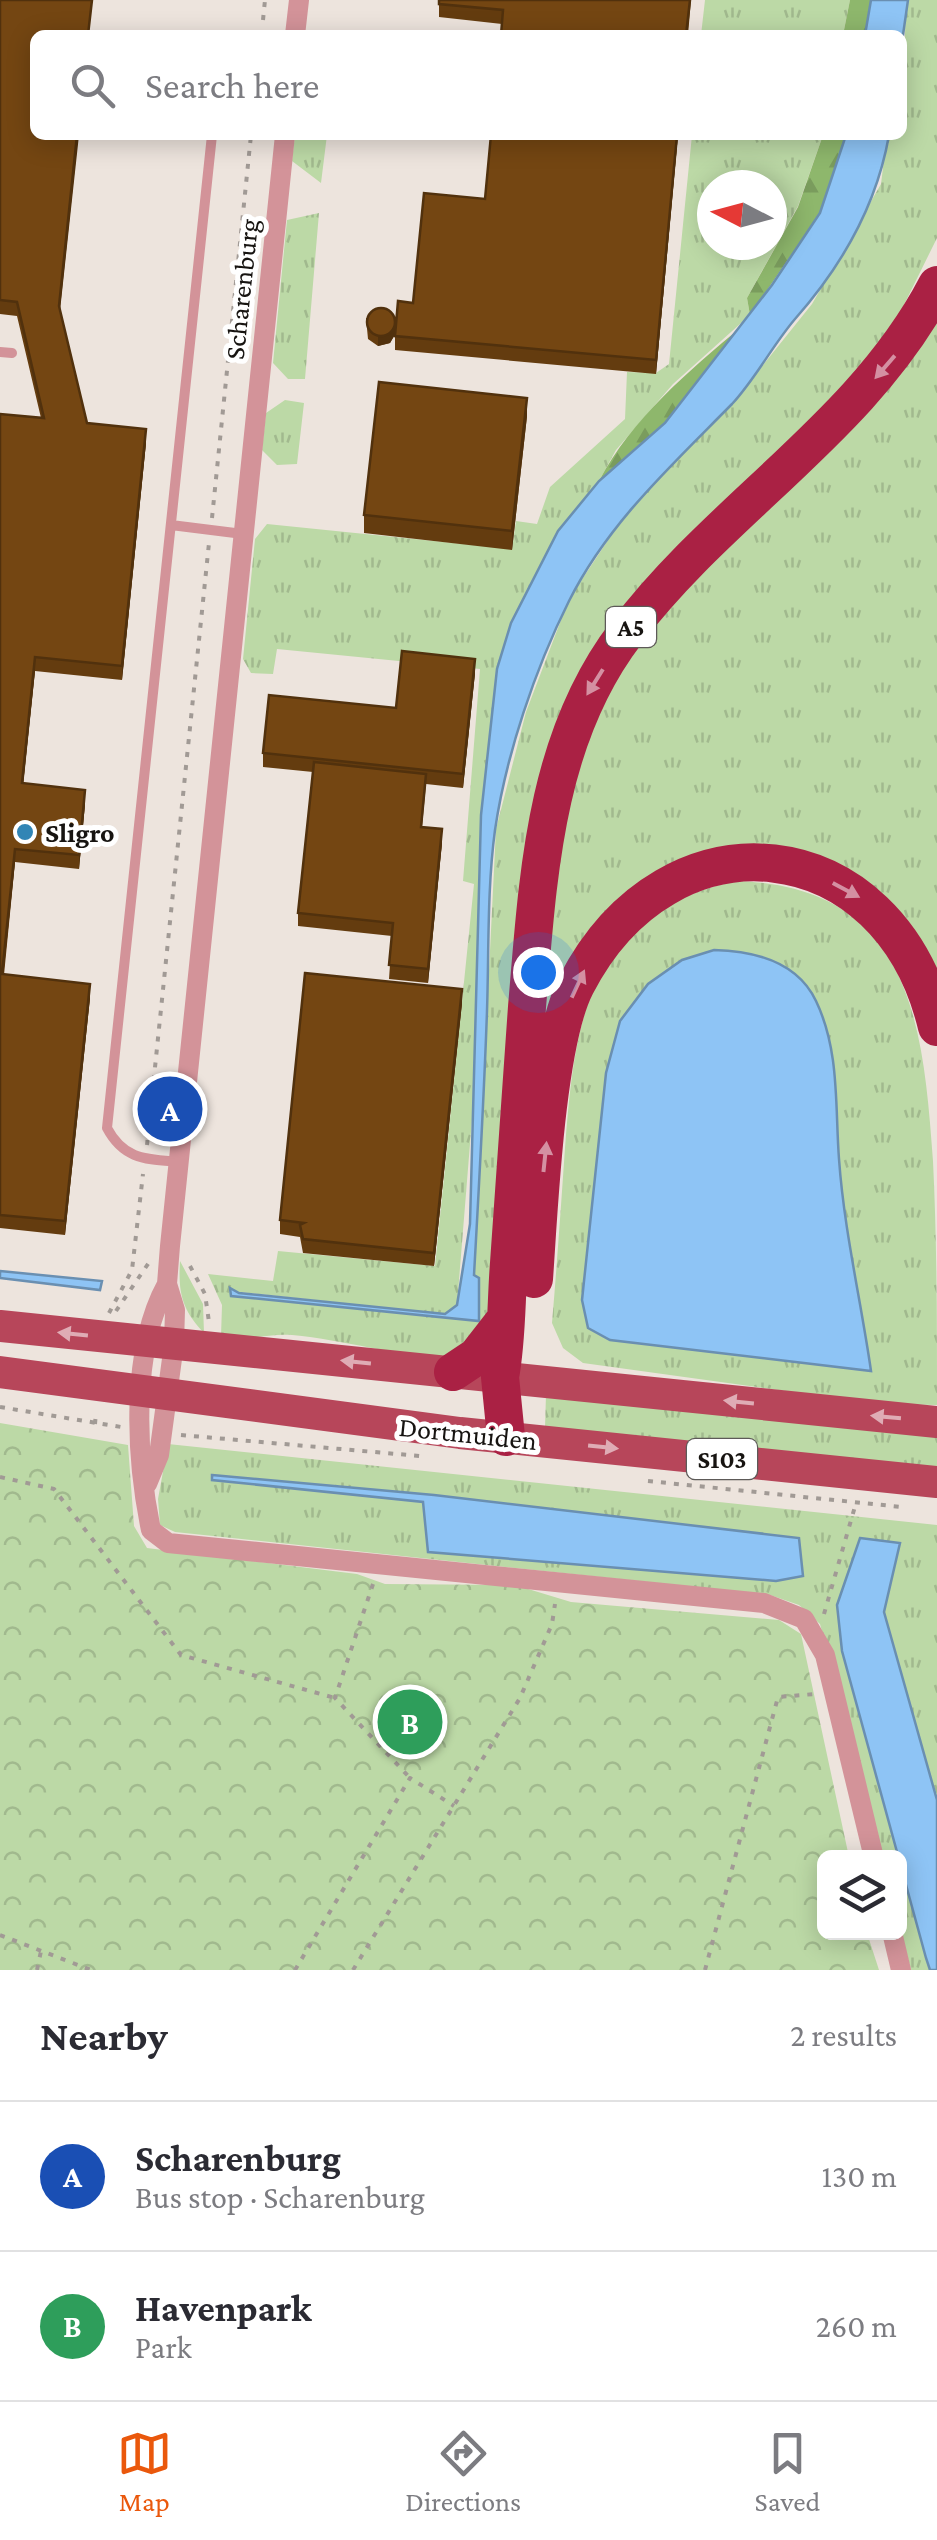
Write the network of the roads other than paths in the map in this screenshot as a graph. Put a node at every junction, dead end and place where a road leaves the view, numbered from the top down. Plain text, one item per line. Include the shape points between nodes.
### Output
1 (299, 0) edge
2 (296, 30) edge
3 (211, 140) edge
4 (284, 140) edge
5 (937, 285) edge
6 (171, 525) junction
7 (244, 534) junction
8 (937, 1027) edge
9 (181, 1162) junction
10 (505, 1320) junction
11 (0, 1326) edge
12 (160, 1343) junction
13 (0, 1372) edge
14 (454, 1372) junction
15 (513, 1378) junction
16 (156, 1390) junction
17 (937, 1422) edge
18 (506, 1438) junction
19 (937, 1482) edge
20 (146, 1484) junction
21 (872, 1850) edge
22 (894, 1940) edge
23 (902, 1970) edge

1 - 2 street
3 - 6 lane
4 - 7 street, Scharenburg
5 -> 10 highway, A5 via 902,348 702,548 626,633 578,709 550,804 537,894
6 - 7 lane
6 - 9 lane via 107,1128 116,1146 134,1158
7 - 9 street, Scharenburg
15 -> 8 highway via 564,1026 574,988 599,946 638,902 681,876 743,862 844,886 892,925 912,954
9 - 12 street, Scharenburg via 167,1284 175,1310
10 - 14 highway via 477,1356
10 - 15 highway, A5
12 -> 11 main road, S103
14 -> 12 main road, S103
12 - 16 street, Scharenburg
13 - 16 main road, Dortmuiden / S103
14 - 15 main road, S103
17 -> 15 main road, S103
15 - 18 highway
16 - 18 main road, Dortmuiden / S103
16 - 20 street via 159,1455
16 - 20 street via 140,1430
18 -> 19 main road, Dortmuiden / S103
20 - 21 street via 151,1530 168,1544 764,1603 804,1619 825,1656
22 - 23 street

